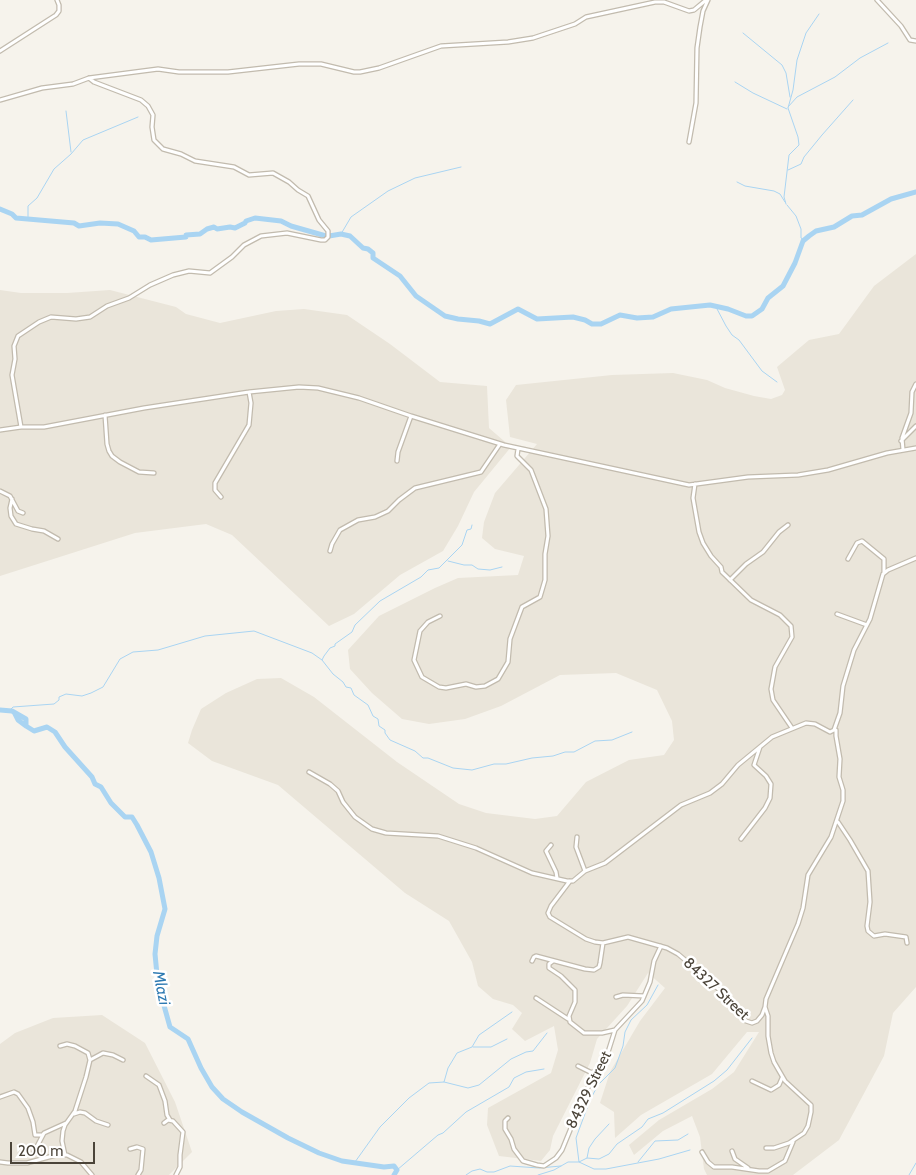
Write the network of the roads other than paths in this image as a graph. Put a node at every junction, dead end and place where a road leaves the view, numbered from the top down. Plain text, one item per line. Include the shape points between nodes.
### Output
1 (57, 0) edge
2 (707, 0) edge
3 (877, 0) edge
4 (916, 42) edge
5 (0, 51) edge
6 (89, 78) junction
7 (0, 100) edge
8 (690, 142) dead end
9 (916, 384) edge
10 (249, 392) junction
11 (105, 415) junction
12 (412, 416) junction
13 (916, 426) edge
14 (21, 427) junction
15 (0, 430) edge
16 (901, 442) junction
17 (500, 444) junction
18 (916, 448) edge
19 (518, 449) junction
20 (903, 450) junction
21 (397, 461) dead end
22 (154, 473) dead end
23 (695, 484) junction
24 (0, 491) edge
25 (221, 497) dead end
26 (12, 500) junction
27 (23, 513) dead end
28 (788, 525) dead end
29 (58, 539) dead end
30 (330, 551) dead end
31 (848, 558) dead end
32 (916, 558) edge
33 (884, 572) junction
34 (730, 580) junction
35 (837, 614) dead end
36 (440, 616) dead end
37 (867, 625) junction
38 (837, 727) junction
39 (792, 728) junction
40 (760, 746) junction
41 (309, 772) dead end
42 (838, 822) junction
43 (577, 837) dead end
44 (741, 839) dead end
45 (551, 845) dead end
46 (585, 872) junction
47 (557, 878) junction
48 (570, 881) junction
49 (603, 943) junction
50 (907, 943) dead end
51 (661, 946) junction
52 (532, 961) dead end
53 (553, 961) junction
54 (644, 996) junction
55 (616, 997) dead end
56 (536, 998) dead end
57 (765, 1007) junction
58 (568, 1019) junction
59 (615, 1030) junction
60 (60, 1046) dead end
61 (90, 1060) junction
62 (123, 1060) dead end
63 (578, 1066) dead end
64 (598, 1073) junction
65 (146, 1076) dead end
66 (783, 1078) junction
67 (752, 1081) dead end
68 (0, 1097) edge
69 (73, 1115) junction
70 (508, 1118) dead end
71 (171, 1120) junction
72 (66, 1123) junction
73 (164, 1124) dead end
74 (108, 1125) dead end
75 (42, 1135) junction
76 (793, 1141) junction
77 (766, 1148) dead end
78 (130, 1149) dead end
79 (732, 1151) dead end
80 (702, 1152) dead end
81 (33, 1154) dead end
82 (65, 1155) junction
83 (0, 1162) edge
84 (751, 1170) junction
85 (92, 1175) edge
86 (138, 1175) edge
87 (176, 1175) edge

1 - 5 street via 59,10 56,15
2 - 6 street via 689,12 664,2 654,2 586,17 578,23 533,38 441,46 360,72 321,64 299,64 228,72 152,69
2 - 8 street via 697,48 696,103
3 - 4 street via 910,40
6 - 7 street
6 - 14 street via 148,106 153,115 154,140 163,150 195,161 234,167 249,175 273,173 284,179 308,196 328,237 321,240 287,233 261,236 244,245 210,273 189,271 173,275 90,317 51,317 39,322 18,336 14,346 12,376
9 - 16 street
10 - 11 street
10 - 12 street via 318,388
10 - 25 street via 249,425 215,483 215,490
11 - 14 street via 44,427
11 - 22 street via 108,451 112,456 139,472
12 - 17 street
12 - 21 street
13 - 16 street
14 - 15 street
16 - 20 street
17 - 19 street
17 - 30 street via 481,472 415,488 388,511 358,520 340,530
18 - 20 street
19 - 23 street via 682,484
19 - 36 street via 517,456 531,470 546,509 545,580 540,597 520,610 510,639 508,662 498,679 485,686 466,684 446,688 422,677 414,660 420,631
20 - 23 street via 798,475
23 - 34 street via 693,498 700,538
24 - 26 street
26 - 27 street via 18,511
26 - 29 street via 11,516 16,524 39,529
28 - 34 street via 766,550
31 - 33 street via 857,543 862,541 884,559
32 - 33 street
33 - 37 street
34 - 39 street via 751,600 780,615 791,626 792,636 775,667 771,690
35 - 37 street
37 - 38 street via 854,650 843,686
38 - 39 street via 832,732 812,723
38 - 42 street via 840,777 844,790
39 - 40 street
40 - 44 street via 754,765 771,784 770,798
40 - 46 street via 710,793 681,805 604,863
41 - 47 street via 338,791 355,817 372,829 386,833 438,836 476,848 532,873
42 - 50 street via 868,872 868,931 874,936 906,937
42 - 57 street via 808,875 798,924
43 - 46 street via 576,847
45 - 47 street via 546,850
46 - 48 street
47 - 48 street
48 - 49 street via 551,906 549,915 586,939
49 - 51 street via 628,937
49 - 53 street via 599,967 594,970
51 - 54 street, 84329 Street
51 - 57 street, 84327 Street via 678,954 703,975 728,998 746,1021 757,1021
52 - 53 street via 536,956
53 - 58 street via 549,968 575,990 575,1002
54 - 55 street
54 - 59 street, 84329 Street
56 - 58 street
57 - 66 street via 771,1053
58 - 59 street via 584,1033
59 - 64 street, 84329 Street via 604,1065
60 - 61 street via 75,1046 89,1054
61 - 62 street via 103,1052
61 - 69 street
63 - 64 street
64 - 70 street, 84329 Street via 587,1089 562,1150 544,1166 522,1159 514,1149 505,1129 504,1123
65 - 71 street via 159,1085
66 - 67 street via 771,1090
66 - 76 street via 812,1107 807,1128
68 - 75 street via 14,1092 18,1094 28,1108 35,1135
69 - 72 street
69 - 74 street via 85,1113
71 - 73 street
71 - 87 street via 183,1132 180,1167
72 - 75 street
72 - 82 street via 62,1135
75 - 81 street
76 - 77 street
76 - 84 street via 783,1163 768,1171
78 - 86 street via 143,1149
79 - 84 street via 735,1159
80 - 84 street via 714,1167
82 - 83 street via 27,1162
82 - 85 street via 81,1162

